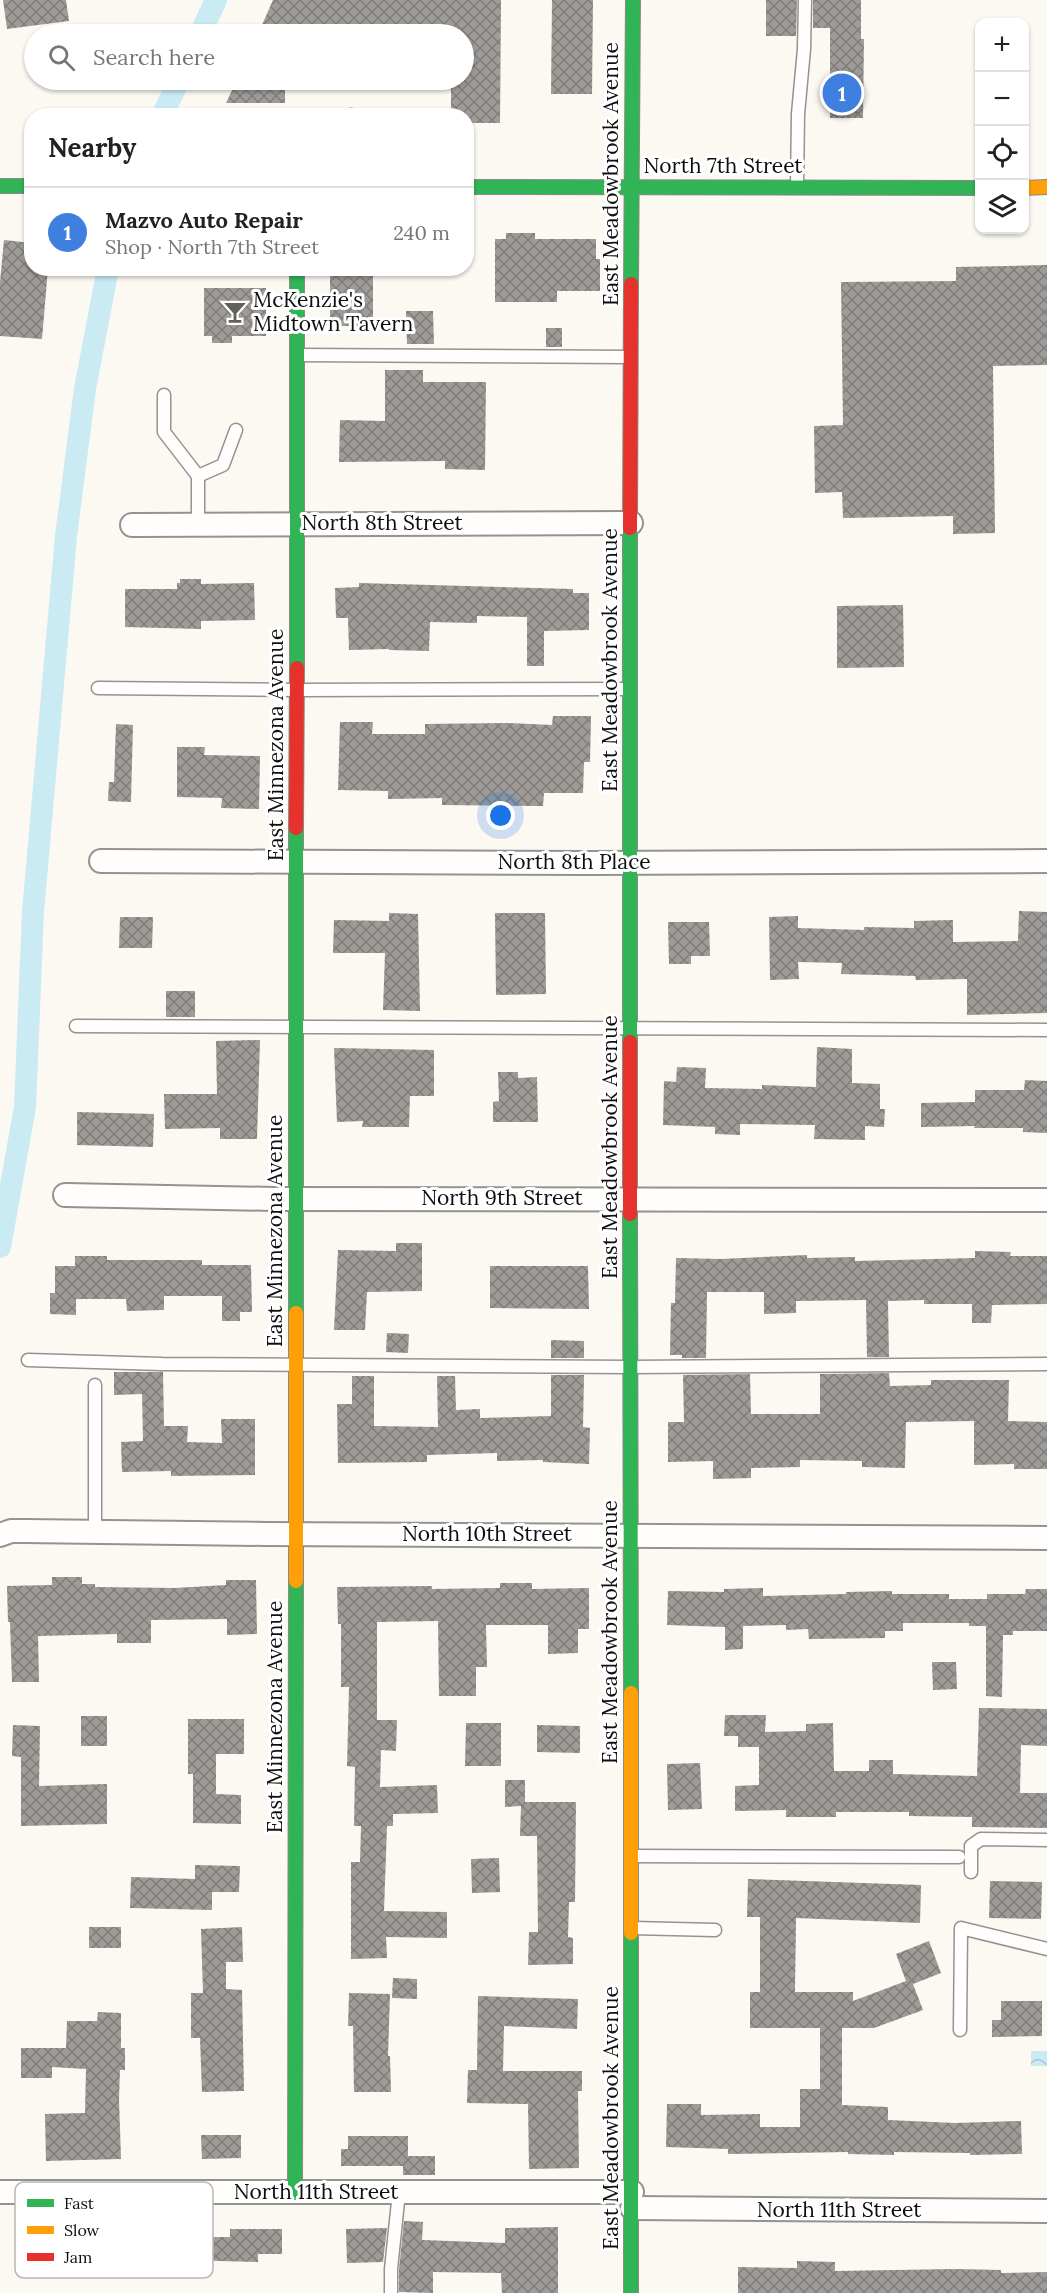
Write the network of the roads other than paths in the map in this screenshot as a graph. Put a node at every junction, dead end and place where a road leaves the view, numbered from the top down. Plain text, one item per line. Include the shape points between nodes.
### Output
1 (633, 0) edge
2 (805, 0) edge
3 (0, 186) edge
4 (24, 186) edge
5 (474, 187) edge
6 (631, 187) junction
7 (797, 188) junction
8 (975, 188) edge
9 (1029, 188) edge
10 (1047, 188) edge
11 (297, 276) edge
12 (297, 355) junction
13 (631, 357) junction
14 (164, 395) dead end
15 (236, 430) dead end
16 (198, 476) junction
17 (297, 523) junction
18 (198, 524) junction
19 (631, 524) junction
20 (132, 525) dead end
21 (98, 688) dead end
22 (631, 689) junction
23 (297, 690) junction
24 (101, 861) dead end
25 (297, 861) junction
26 (1047, 861) edge
27 (630, 862) junction
28 (76, 1026) dead end
29 (296, 1027) junction
30 (630, 1028) junction
31 (1047, 1030) edge
32 (65, 1195) dead end
33 (296, 1199) junction
34 (631, 1199) junction
35 (1047, 1200) edge
36 (28, 1359) dead end
37 (296, 1364) junction
38 (1047, 1364) edge
39 (631, 1367) junction
40 (95, 1385) dead end
41 (94, 1531) junction
42 (296, 1534) junction
43 (0, 1535) edge
44 (631, 1535) junction
45 (1047, 1538) edge
46 (1047, 1840) edge
47 (631, 1856) junction
48 (959, 1857) dead end
49 (971, 1872) dead end
50 (632, 1928) junction
51 (715, 1930) dead end
52 (1047, 1949) edge
53 (960, 2030) dead end
54 (0, 2192) edge
55 (15, 2192) edge
56 (213, 2193) edge
57 (295, 2193) junction
58 (399, 2193) junction
59 (632, 2200) junction
60 (1047, 2211) edge
61 (392, 2293) edge
62 (631, 2293) edge

1 - 6 street, East Meadowbrook Avenue
2 - 7 lane
3 - 4 street
5 - 6 street, North 7th Street
6 - 7 street, North 7th Street
6 - 13 street, East Meadowbrook Avenue
7 - 8 street, North 7th Street
9 - 10 street
11 - 12 street, East Minnezona Avenue
12 - 13 lane
12 - 17 street, East Minnezona Avenue
13 - 19 street, East Meadowbrook Avenue
14 - 16 lane via 164,432
15 - 16 lane via 223,465
16 - 18 lane
17 - 18 street, North 8th Street
17 - 19 street, North 8th Street
17 - 23 street, East Minnezona Avenue
18 - 20 street, North 8th Street
19 - 22 street, East Meadowbrook Avenue
21 - 23 lane
22 - 23 lane
22 - 27 street, East Meadowbrook Avenue
23 - 25 street, East Minnezona Avenue
24 - 25 street, North 8th Place
25 - 27 street, North 8th Place
25 - 29 street, East Minnezona Avenue
26 - 27 street, North 8th Place
27 - 30 street, East Meadowbrook Avenue
28 - 29 lane
29 - 30 lane
29 - 33 street, East Minnezona Avenue
30 - 31 lane
30 - 34 street, East Meadowbrook Avenue
32 - 33 street, North 9th Street
33 - 34 street, North 9th Street
33 - 37 street, East Minnezona Avenue
34 - 35 street, North 9th Street
34 - 39 street, East Meadowbrook Avenue
36 - 37 lane
37 - 39 lane
37 - 42 street, East Minnezona Avenue
38 - 39 lane
39 - 44 street, East Meadowbrook Avenue
40 - 41 lane
41 - 42 street, North 10th Street
41 - 43 street, North 10th Street
42 - 44 street, North 10th Street
42 - 57 street, East Minnezona Avenue
44 - 45 street, North 10th Street
44 - 47 street, East Meadowbrook Avenue
46 - 49 lane via 981,1839 971,1846
47 - 48 lane
47 - 50 street, East Meadowbrook Avenue
50 - 51 lane
50 - 59 street, East Meadowbrook Avenue
52 - 53 lane via 961,1928
54 - 55 street, North 11th Street
56 - 57 street, North 11th Street
57 - 58 street, North 11th Street
58 - 59 street, North 11th Street
58 - 61 lane
59 - 60 street, North 11th Street
59 - 62 street, East Meadowbrook Avenue

